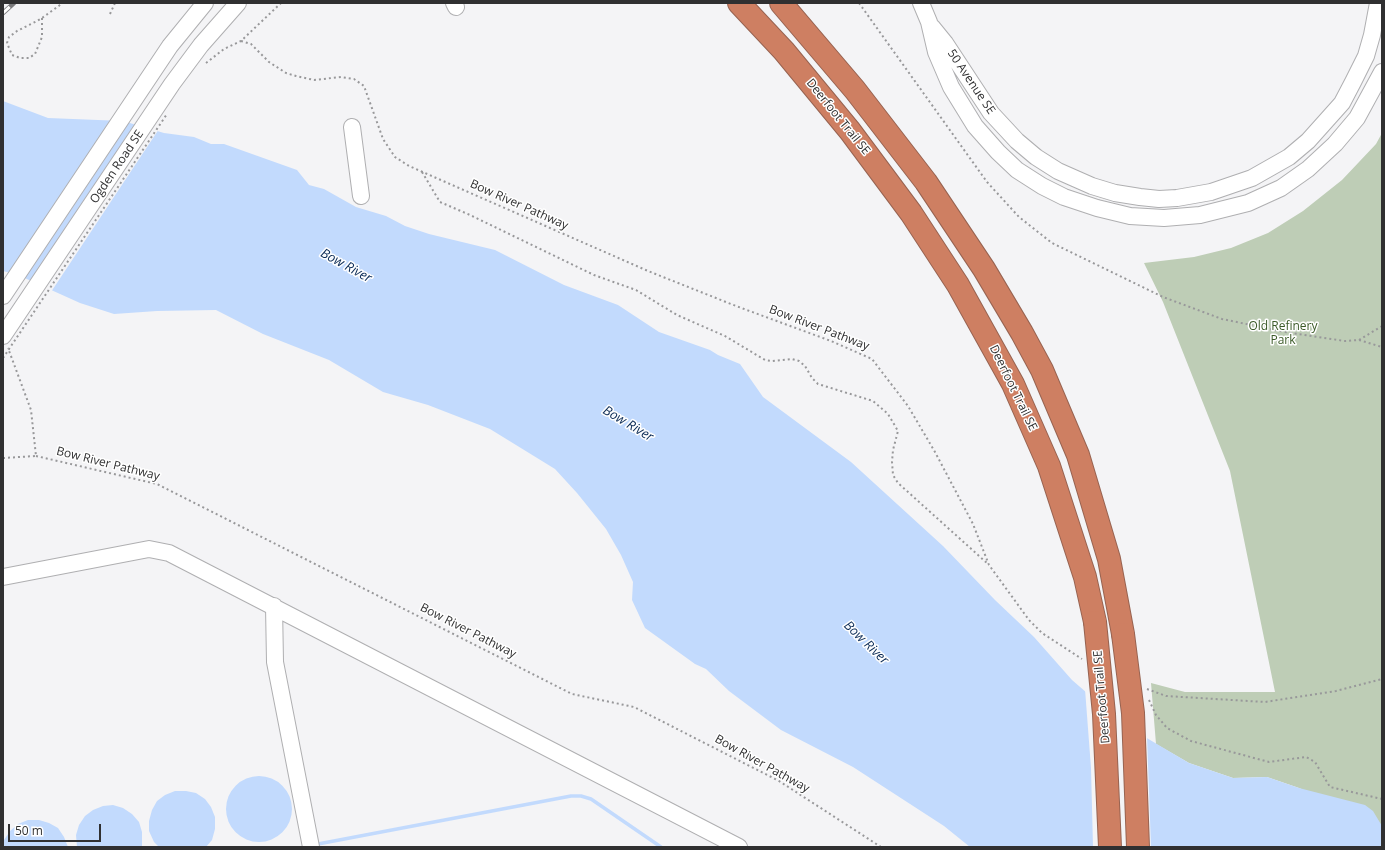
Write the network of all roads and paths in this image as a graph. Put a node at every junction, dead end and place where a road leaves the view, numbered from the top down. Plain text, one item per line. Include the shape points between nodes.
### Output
1 (63, 3) edge
2 (115, 3) edge
3 (205, 3) edge
4 (238, 3) edge
5 (281, 3) edge
6 (739, 3) edge
7 (781, 3) edge
8 (921, 3) edge
9 (1371, 3) edge
10 (1378, 3) edge
11 (110, 14) dead end
12 (42, 18) junction
13 (929, 22) junction
14 (1372, 35) junction
15 (241, 41) junction
16 (203, 66) dead end
17 (1382, 72) edge
18 (171, 107) dead end
19 (161, 112) junction
20 (352, 127) dead end
21 (422, 171) junction
22 (361, 196) dead end
23 (3, 296) edge
24 (1163, 297) dead end
25 (1382, 326) edge
26 (1359, 340) junction
27 (5, 341) edge
28 (1382, 347) edge
29 (3, 358) edge
30 (36, 456) junction
31 (3, 458) edge
32 (989, 565) junction
33 (3, 577) edge
34 (274, 606) junction
35 (1085, 661) dead end
36 (1382, 679) edge
37 (1382, 799) edge
38 (311, 847) edge
39 (739, 847) edge
40 (881, 847) edge
41 (1110, 847) edge
42 (1138, 847) edge

1 - 12 path
2 - 11 path
3 - 23 street, Ogden Road SE via 170,46
4 - 19 street, Ogden Road SE via 201,45 172,84
5 - 15 path
6 - 41 highway, Deerfoot Trail SE, bridge via 784,51 877,166 911,213 966,298 1013,384 1049,466 1085,578 1095,622 1104,714
7 - 42 highway, bridge via 850,84 926,182 984,269 1042,370 1078,455 1109,559 1123,634 1133,713
8 - 13 street, 50 Avenue SE
9 - 14 street
10 - 14 street, 50 Avenue SE
12 - 12 path via 17,30 9,37 7,43 12,55 29,58 35,54 42,37
13 - 14 street, 50 Avenue SE via 990,113 1036,157 1058,171 1092,186 1115,193 1159,199 1192,195 1232,185 1252,178 1288,157 1313,137 1342,103 1366,56
13 - 17 street, 50 Avenue SE via 936,52 951,87 975,126 1018,170 1064,197 1097,208 1146,218 1218,212 1264,196 1295,179 1323,157 1357,118
15 - 16 path via 224,49
15 - 21 path, Bow River Pathway via 251,44 275,66 296,76 314,80 341,77 354,79 364,86 383,139 395,157
18 - 19 path
19 - 27 street, Ogden Road SE
19 - 29 path, bridge
20 - 22 street
21 - 32 path, Bow River Pathway via 648,271 872,359 908,406 935,452 973,524
21 - 32 path via 440,202 594,275 636,290 677,315 725,336 765,360 798,361 805,366 818,384 873,401 888,414 898,431 892,462 893,475 898,483
24 - 26 path via 1222,319 1285,332 1345,341
25 - 26 path
26 - 28 path
27 - 30 path via 22,380 31,410
30 - 31 path, Bow River Pathway
30 - 40 path, Bow River Pathway via 157,484 572,694 641,710 779,781
32 - 35 path, Bow River Pathway via 1029,620 1042,633
33 - 34 street via 159,549
34 - 38 street via 275,662
34 - 39 street
36 - 37 path via 1336,691 1265,702 1166,696 1143,688 1156,715 1167,728 1191,741 1268,762 1306,757 1315,762 1330,787

